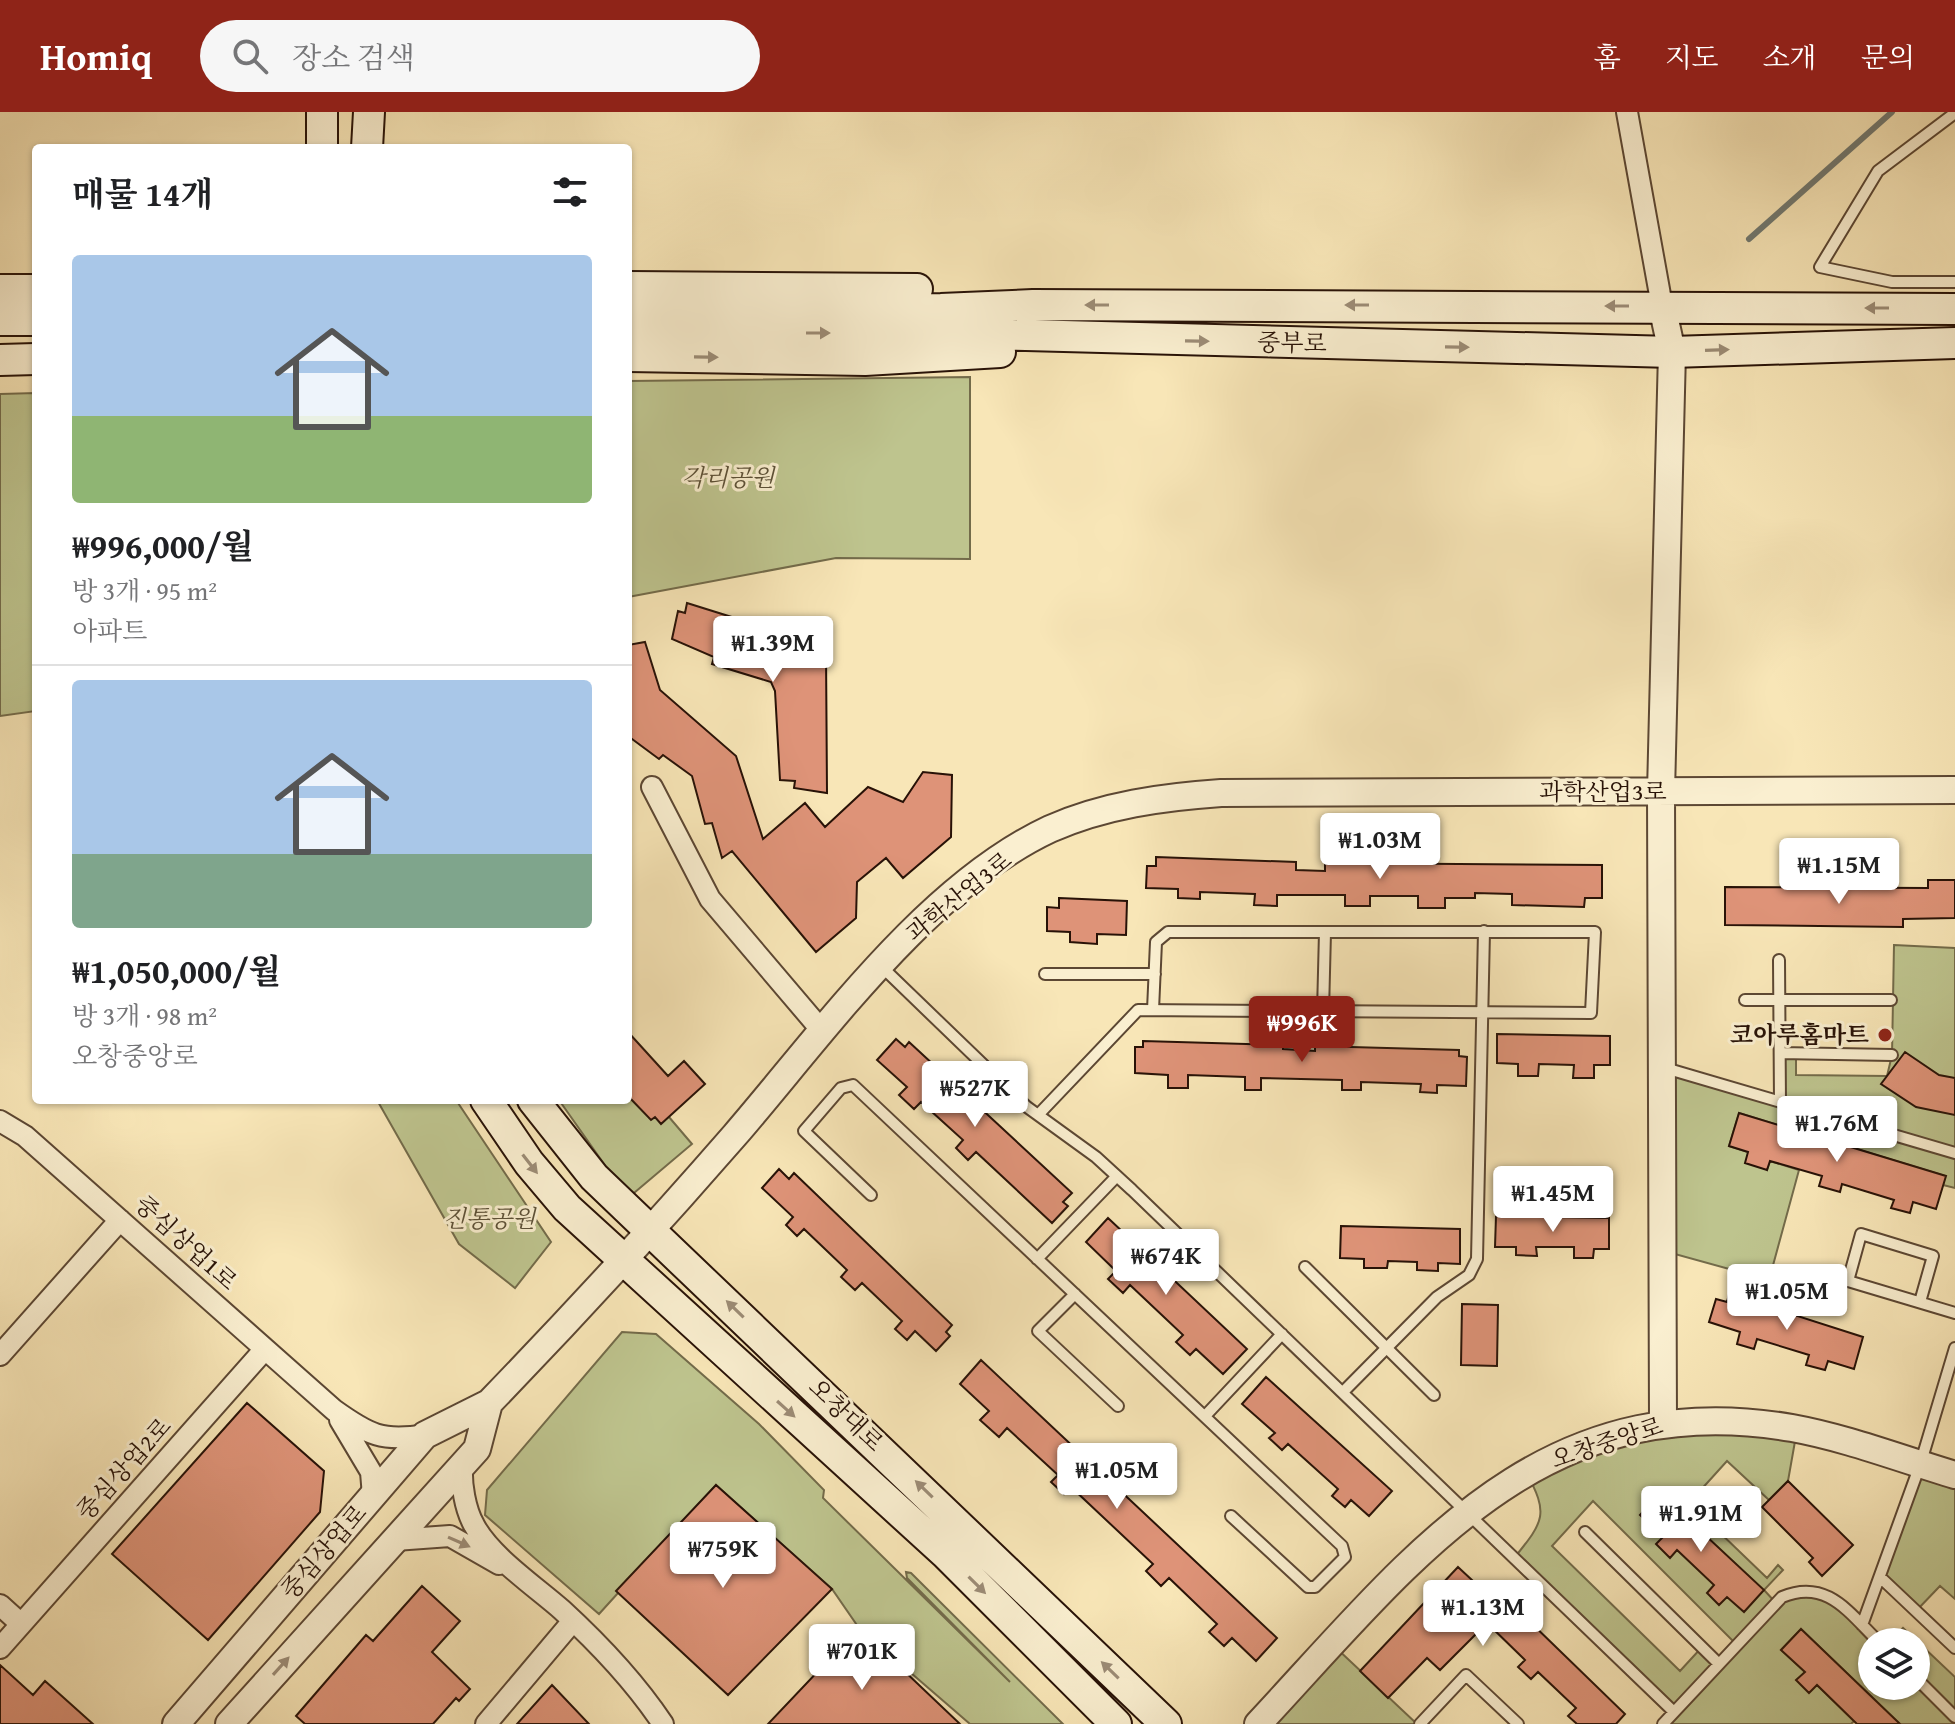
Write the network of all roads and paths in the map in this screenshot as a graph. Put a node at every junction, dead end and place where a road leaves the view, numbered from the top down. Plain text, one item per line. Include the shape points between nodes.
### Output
1 (322, 112) edge
2 (369, 112) edge
3 (1627, 112) edge
4 (1955, 113) edge
5 (322, 144) edge
6 (367, 144) edge
7 (1955, 282) edge
8 (632, 287) edge
9 (0, 290) edge
10 (32, 290) edge
11 (1033, 305) junction
12 (1662, 306) junction
13 (1955, 309) edge
14 (632, 310) edge
15 (0, 320) edge
16 (32, 320) edge
17 (632, 332) edge
18 (0, 336) edge
19 (32, 336) edge
20 (1035, 338) junction
21 (1955, 343) edge
22 (1672, 352) junction
23 (632, 356) edge
24 (32, 359) edge
25 (0, 360) edge
26 (652, 787) dead end
27 (1955, 790) edge
28 (1661, 792) junction
29 (1484, 931) junction
30 (1325, 932) junction
31 (1779, 960) dead end
32 (880, 965) junction
33 (1045, 974) dead end
34 (1155, 974) junction
35 (1780, 999) junction
36 (1745, 1000) dead end
37 (1891, 1000) dead end
38 (1153, 1010) junction
39 (1323, 1012) junction
40 (1482, 1014) junction
41 (823, 1032) junction
42 (1780, 1053) junction
43 (1892, 1055) dead end
44 (1664, 1068) junction
45 (1780, 1102) junction
46 (489, 1104) edge
47 (536, 1104) edge
48 (1038, 1115) junction
49 (0, 1121) edge
50 (1955, 1153) edge
51 (1117, 1176) junction
52 (871, 1195) dead end
53 (120, 1220) junction
54 (653, 1230) junction
55 (1037, 1259) junction
56 (625, 1262) junction
57 (1305, 1267) dead end
58 (1075, 1294) junction
59 (1920, 1302) junction
60 (1955, 1313) edge
61 (1282, 1334) junction
62 (1386, 1348) junction
63 (1955, 1348) edge
64 (265, 1349) junction
65 (0, 1355) edge
66 (1343, 1392) junction
67 (1434, 1395) dead end
68 (489, 1403) junction
69 (1118, 1406) dead end
70 (334, 1410) junction
71 (1205, 1416) junction
72 (1663, 1422) junction
73 (425, 1435) junction
74 (1920, 1465) junction
75 (462, 1466) junction
76 (1955, 1475) edge
77 (373, 1496) junction
78 (1467, 1510) junction
79 (1231, 1516) dead end
80 (1585, 1532) dead end
81 (395, 1540) junction
82 (517, 1573) junction
83 (1880, 1577) junction
84 (0, 1605) edge
85 (572, 1622) junction
86 (21, 1624) junction
87 (1862, 1625) junction
88 (1865, 1628) edge
89 (0, 1648) edge
90 (1955, 1648) edge
91 (1719, 1664) junction
92 (1930, 1692) edge
93 (1674, 1712) junction
94 (1955, 1717) edge
95 (176, 1724) edge
96 (229, 1724) edge
97 (486, 1724) edge
98 (663, 1724) edge
99 (1116, 1724) edge
100 (1166, 1724) edge
101 (1258, 1724) edge
102 (1420, 1724) edge
103 (1518, 1724) edge
104 (1663, 1724) edge

1 - 5 main road
2 - 6 main road
3 - 12 street
4 - 7 lane via 1878,171 1820,267 1892,282
8 - 11 main road via 987,290
9 - 10 main road
12 -> 11 main road, 중부로
11 - 14 main road, 중부로
13 -> 12 main road, 중부로
12 - 22 street
15 - 16 main road
17 -> 20 main road, 중부로
18 - 19 main road
20 -> 22 main road, 중부로
23 -> 20 main road via 865,360 1005,352
22 -> 21 main road, 중부로
22 - 28 street
24 - 25 main road
26 - 41 street via 710,899
27 - 28 street, 과학산업3로
28 - 32 street, 과학산업3로 via 1221,793 1126,805 1049,830 1006,855 924,921
28 - 44 street
29 - 30 lane
29 - 40 lane
29 - 40 lane via 1595,932 1591,1013
30 - 34 lane via 1168,932 1156,942
30 - 39 lane
31 - 35 lane
32 - 41 street, 과학산업3로
32 - 48 lane
33 - 34 lane
34 - 38 lane
35 - 36 lane
35 - 37 lane
35 - 42 lane
38 - 39 lane
38 - 48 lane via 1138,1010
39 - 40 lane
40 - 62 lane via 1477,1259 1469,1275 1437,1297
41 - 54 street, 과학산업3로
42 - 43 lane
42 - 45 lane
44 - 45 lane
44 - 72 street
45 - 50 lane
46 -> 56 main road, 오창대로 via 567,1208
47 - 54 main road, 오창대로 via 594,1177
48 - 51 lane
49 - 53 street, 중심상업1로 via 25,1136
51 - 55 lane
51 - 61 lane
52 - 55 lane via 804,1131 841,1088 853,1085
53 - 64 street, 중심상업1로
53 - 65 street
54 - 56 street, 과학산업3로
100 -> 54 main road, 오창대로
55 - 58 lane
56 - 68 street, 중심상업로
56 -> 99 main road, 오창대로 via 946,1554
57 - 62 lane
58 - 69 lane via 1038,1331
58 - 71 lane
59 - 59 lane via 1933,1256 1861,1234 1848,1281
59 - 60 lane
61 - 66 lane
61 - 71 lane
62 - 66 lane
62 - 67 lane
63 - 74 lane
64 - 70 street, 중심상업1로
64 - 86 street, 중심상업2로
66 - 78 lane
68 - 73 street, 중심상업로
68 - 75 street, 중심상업로 via 477,1449
70 - 73 street via 364,1432 393,1440
70 - 77 street via 371,1472
71 - 79 lane via 1342,1546 1345,1557 1315,1587 1308,1587
72 - 74 street, 오창중앙로 via 1791,1428
72 - 78 street, 오창중앙로 via 1573,1449
73 - 77 street, 중심상업로
74 - 76 street, 오창중앙로
74 - 83 lane
75 - 81 street, 중심상업로
75 - 82 street via 461,1482 474,1526
77 - 95 street, 중심상업로
78 - 93 lane
78 - 101 street, 오창중앙로
80 - 91 lane
81 -> 82 street via 450,1536
96 -> 81 street, 중심상업로
82 - 85 street
83 - 87 lane
83 - 90 lane
84 - 86 street
85 - 97 street
85 - 98 street via 630,1677
86 - 89 street, 중심상업2로
87 - 88 lane
87 - 91 lane via 1835,1600 1800,1590 1782,1597
91 - 93 lane
92 - 94 lane
93 - 104 lane
102 - 103 lane via 1466,1675

